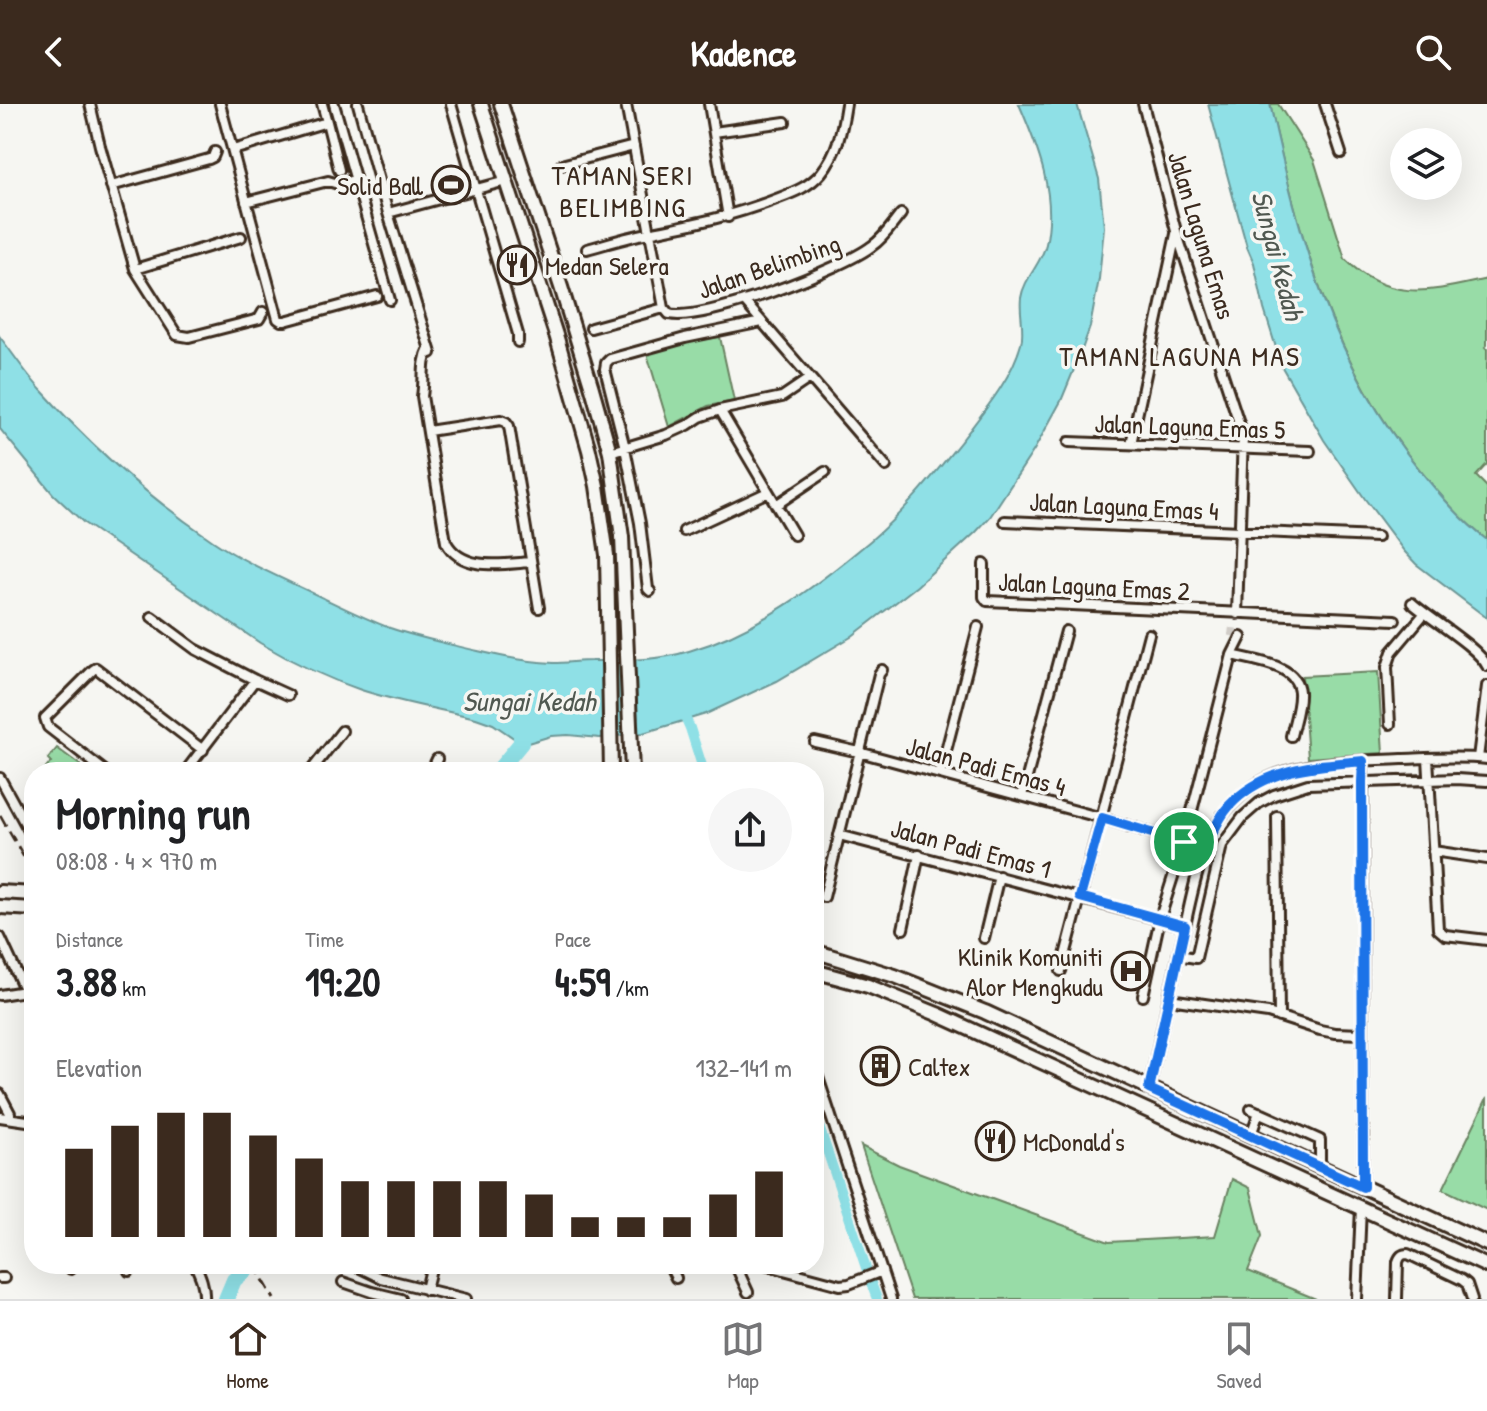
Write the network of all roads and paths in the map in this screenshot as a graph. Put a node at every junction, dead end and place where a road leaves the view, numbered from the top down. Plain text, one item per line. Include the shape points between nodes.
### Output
1 (90, 104) edge
2 (220, 104) edge
3 (322, 104) edge
4 (334, 104) edge
5 (358, 104) edge
6 (451, 104) edge
7 (481, 104) edge
8 (501, 104) edge
9 (626, 104) edge
10 (709, 104) edge
11 (846, 104) edge
12 (1143, 104) edge
13 (1325, 104) edge
14 (327, 122) junction
15 (785, 122) dead end
16 (714, 132) junction
17 (634, 146) junction
18 (233, 150) junction
19 (215, 152) dead end
20 (1341, 153) dead end
21 (561, 165) dead end
22 (352, 167) junction
23 (339, 170) junction
24 (355, 180) junction
25 (328, 181) junction
26 (506, 181) junction
27 (111, 186) junction
28 (475, 190) junction
29 (246, 202) junction
30 (388, 213) junction
31 (901, 214) dead end
32 (728, 217) junction
33 (1176, 231) junction
34 (650, 232) junction
35 (241, 237) dead end
36 (587, 249) dead end
37 (135, 269) junction
38 (377, 296) dead end
39 (390, 300) dead end
40 (744, 301) junction
41 (664, 308) junction
42 (263, 312) dead end
43 (762, 322) junction
44 (591, 328) dead end
45 (575, 332) junction
46 (557, 338) junction
47 (518, 342) dead end
48 (810, 378) junction
49 (720, 410) junction
50 (428, 431) junction
51 (1069, 442) dead end
52 (1131, 444) junction
53 (625, 448) junction
54 (1242, 448) junction
55 (1310, 451) dead end
56 (610, 452) junction
57 (886, 466) dead end
58 (825, 472) dead end
59 (768, 492) junction
60 (776, 505) junction
61 (1005, 521) dead end
62 (684, 531) dead end
63 (1240, 532) junction
64 (794, 535) dead end
65 (1377, 537) dead end
66 (531, 562) junction
67 (984, 564) dead end
68 (650, 591) dead end
69 (1412, 603) dead end
70 (539, 608) dead end
71 (1238, 614) junction
72 (1424, 614) junction
73 (152, 617) dead end
74 (1395, 620) dead end
75 (1238, 626) tunnel mouth
76 (978, 627) dead end
77 (1066, 631) dead end
78 (1149, 634) dead end
79 (1236, 636) tunnel mouth
80 (1232, 655) junction
81 (1487, 666) edge
82 (882, 670) dead end
83 (255, 680) junction
84 (1487, 686) edge
85 (288, 695) dead end
86 (1390, 724) dead end
87 (342, 731) dead end
88 (1291, 736) dead end
89 (815, 742) dead end
90 (203, 750) junction
91 (859, 752) junction
92 (1428, 758) junction
93 (1483, 758) edge
94 (437, 759) dead end
95 (1363, 761) junction
96 (90, 762) edge
97 (193, 762) edge
98 (318, 762) edge
99 (436, 762) edge
100 (611, 762) edge
101 (632, 762) edge
102 (940, 774) junction
103 (0, 778) edge
104 (1428, 781) junction
105 (1487, 781) edge
106 (1362, 782) junction
107 (1022, 796) junction
108 (1277, 816) dead end
109 (1102, 818) junction
110 (24, 822) edge
111 (839, 835) junction
112 (1184, 842) junction
113 (1205, 849) junction
114 (1433, 851) junction
115 (919, 855) junction
116 (1487, 859) edge
117 (999, 876) junction
118 (0, 892) edge
119 (24, 893) edge
120 (824, 897) dead end
121 (1080, 897) junction
122 (0, 907) edge
123 (24, 908) edge
124 (1160, 918) junction
125 (1185, 926) junction
126 (903, 929) dead end
127 (0, 937) edge
128 (984, 938) dead end
129 (1487, 940) edge
130 (824, 954) edge
131 (1178, 955) junction
132 (1061, 971) dead end
133 (824, 974) edge
134 (24, 989) edge
135 (24, 991) edge
136 (0, 995) edge
137 (1143, 996) dead end
138 (1169, 999) junction
139 (1279, 1017) junction
140 (1362, 1034) junction
141 (1149, 1089) junction
142 (0, 1094) edge
143 (824, 1095) edge
144 (1171, 1099) junction
145 (0, 1117) edge
146 (10, 1117) junction
147 (1168, 1119) junction
148 (24, 1120) edge
149 (1251, 1135) junction
150 (1320, 1167) junction
151 (1363, 1187) junction
152 (1361, 1207) junction
153 (1487, 1244) edge
154 (1487, 1266) edge
155 (882, 1271) junction
156 (199, 1274) edge
157 (373, 1274) edge
158 (430, 1274) edge
159 (674, 1274) edge
160 (740, 1274) edge
161 (799, 1274) edge
162 (676, 1278) dead end
163 (343, 1282) dead end
164 (426, 1290) junction
165 (748, 1292) dead end
166 (204, 1299) edge
167 (401, 1299) edge
168 (466, 1299) edge
169 (891, 1299) edge
170 (1357, 1299) edge
171 (1397, 1299) edge
172 (1472, 1299) edge

1 - 27 street
2 - 18 street
3 - 14 street
4 - 22 street
5 - 30 street
6 - 28 street
7 - 26 main road
8 - 45 main road
9 - 17 street
10 - 16 street
11 - 32 street via 840,140 819,175 789,194
12 - 33 street, Jalan Laguna Emas
13 - 20 street
14 - 18 street
14 - 23 street
15 - 16 street
16 - 32 street
17 - 21 street
17 - 34 street
18 - 29 street
19 - 27 street via 209,159
22 - 23 street
22 - 24 street
23 - 25 street
24 - 25 street
24 - 39 street
25 - 29 street
26 - 28 street
26 - 46 main road
27 - 37 street
28 - 30 street
28 - 47 street
29 - 38 street via 278,319
30 - 50 street via 430,350 424,356 422,396
31 - 40 street, Jalan Belimbing via 880,240 848,261
32 - 34 street
33 - 52 street
33 - 54 street, Jalan Laguna Emas via 1242,429
34 - 36 street
34 - 41 street
35 - 37 street
37 - 42 street via 181,337 259,319
40 - 41 street, Jalan Belimbing via 679,316
40 - 43 street
41 - 44 street, Jalan Belimbing
43 - 48 street
43 - 53 street, Jalan Belimbing via 610,359 605,369
45 - 46 main road
45 - 56 main road
46 - 100 main road via 589,450 607,555
48 - 49 street via 782,397
48 - 57 street
49 - 53 street
49 - 59 street
50 - 66 street via 450,550 484,565
50 - 66 street via 506,422
51 - 52 street, Jalan Laguna Emas 5
52 - 54 street, Jalan Laguna Emas 5
53 - 56 street
53 - 68 street
54 - 55 street, Jalan Laguna Emas 5
54 - 63 street, Jalan Laguna Emas
56 - 101 main road via 625,592
58 - 60 street
59 - 60 street
59 - 62 street
60 - 64 street
61 - 63 street, Jalan Laguna Emas 4
63 - 65 street, Jalan Laguna Emas 4
63 - 71 street, Jalan Laguna Emas
66 - 70 street
67 - 71 street, Jalan Laguna Emas 2 via 987,601
69 - 72 street
71 - 74 street
71 - 75 street, Jalan Laguna Emas
72 - 81 street via 1479,654
72 - 86 street via 1388,659
73 - 83 street via 195,649
76 - 102 street
77 - 107 street
78 - 109 street
79 - 80 street
80 - 88 street via 1288,672 1296,681 1299,701
80 - 112 street
82 - 91 street
83 - 85 street
83 - 90 street
84 - 93 street
87 - 98 street
89 - 91 street, Jalan Padi Emas 4
90 - 96 street via 96,668 45,718 48,727
90 - 97 street
91 - 102 street, Jalan Padi Emas 4
91 - 111 street
92 - 93 street
92 - 95 street
92 - 104 street
94 - 99 street
95 - 106 street
95 - 113 street via 1312,765 1255,785 1229,806
102 - 107 street, Jalan Padi Emas 4
103 - 110 street
104 - 105 street
104 - 106 street
104 - 114 street
106 - 131 street via 1293,788 1243,817 1222,845 1196,958
106 - 140 street
107 - 109 street, Jalan Padi Emas 4
108 - 139 street
109 - 112 street, Jalan Padi Emas 4
109 - 121 street
111 - 115 street, Jalan Padi Emas 1
111 - 120 street
112 - 113 street, Jalan Padi Emas 4
112 - 124 street
113 - 125 street
114 - 116 street
114 - 129 street via 1438,929 1445,935
115 - 117 street, Jalan Padi Emas 1
115 - 126 street
117 - 121 street, Jalan Padi Emas 1
117 - 128 street
118 - 119 main road
121 - 124 street, Jalan Padi Emas 1
121 - 132 street
122 - 123 main road
124 - 125 street, Jalan Padi Emas 1
124 - 137 street
125 - 131 street
127 - 134 street
130 - 141 main road via 985,1012
131 - 138 street
133 - 147 main road via 937,1014
135 - 136 street
138 - 139 street
138 - 141 street
139 - 140 street via 1320,1030
140 - 151 street
141 - 144 main road
142 - 146 street
143 - 155 street
144 - 147 main road via 1160,1106
144 - 149 main road
145 - 146 street
146 - 148 street
147 - 152 main road
149 - 150 main road
149 - 150 street via 1255,1110 1320,1140
150 - 151 main road
151 - 153 main road
152 - 154 main road
152 - 170 street
155 - 161 street via 840,1285
155 - 169 street
156 - 166 street
157 - 164 street
158 - 164 street
159 - 162 street
160 - 165 street
163 - 167 street
164 - 168 street
171 - 172 street via 1398,1262 1408,1254 1462,1280

